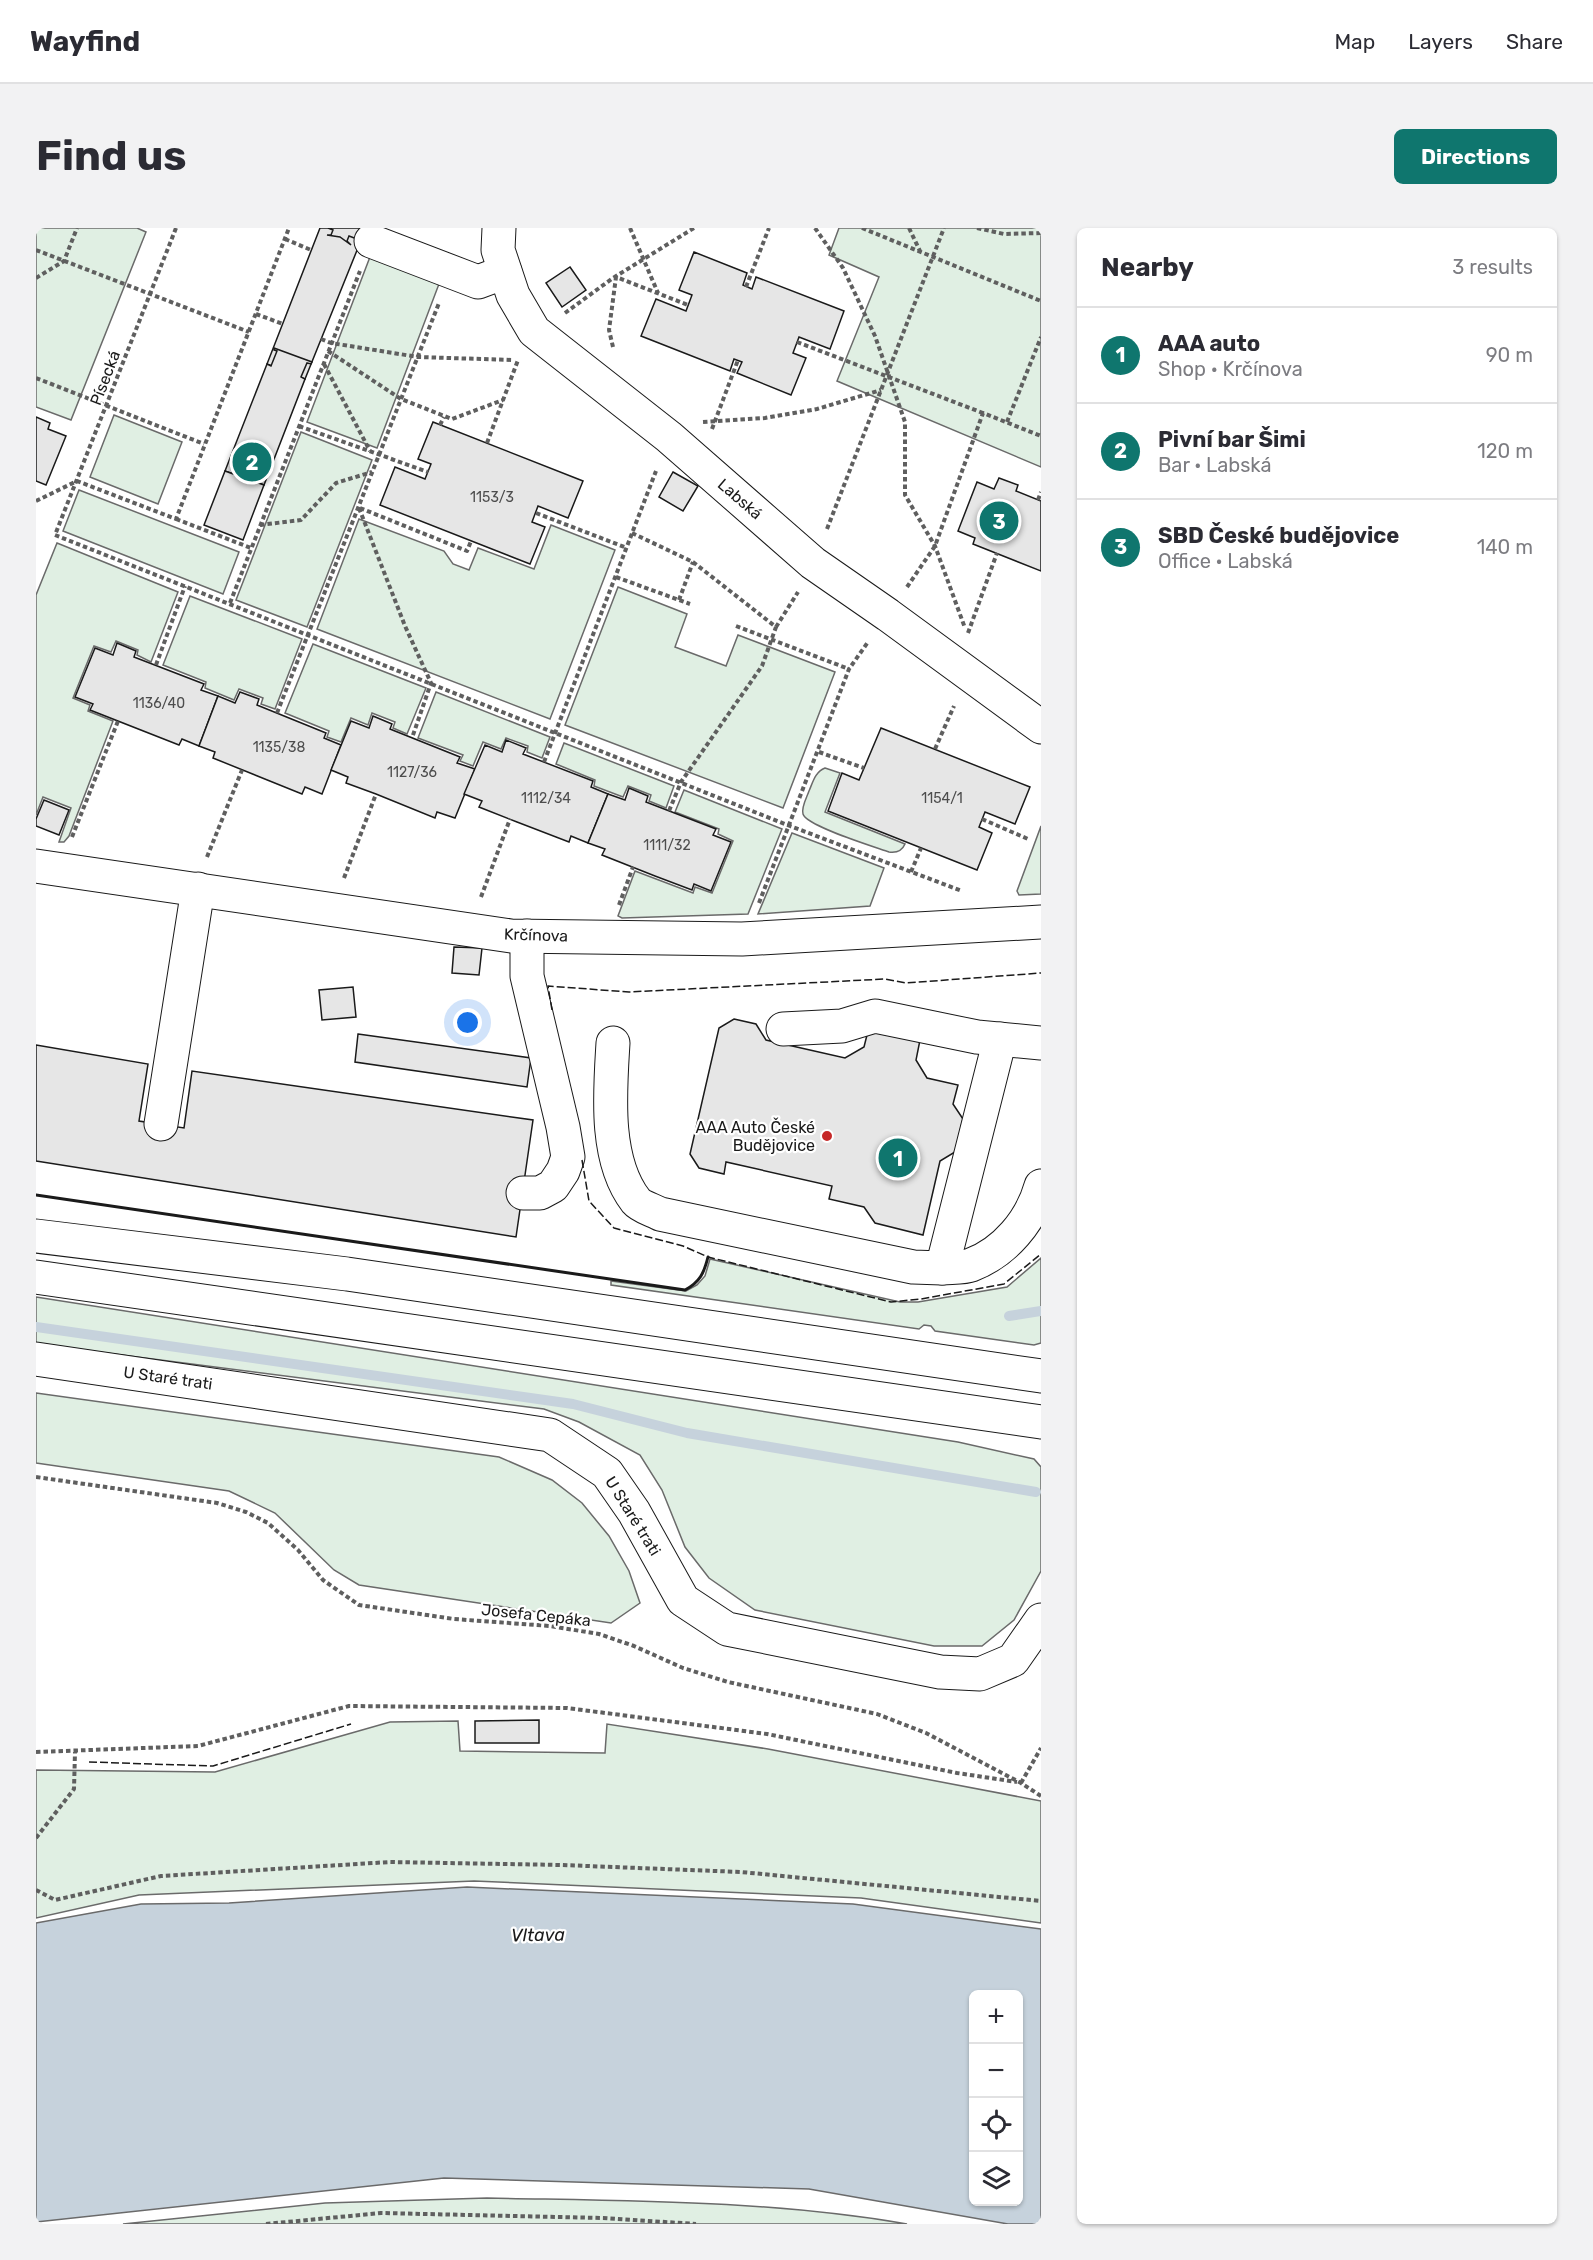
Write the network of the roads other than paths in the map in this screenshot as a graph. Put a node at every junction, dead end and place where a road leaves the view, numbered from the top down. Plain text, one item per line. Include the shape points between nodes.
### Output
1 (499, 228) edge
2 (371, 241) road end
3 (505, 272) junction
4 (1041, 727) edge
5 (36, 866) edge
6 (198, 889) junction
7 (1041, 922) edge
8 (527, 936) junction
9 (783, 1029) dead end
10 (1000, 1039) junction
11 (613, 1043) dead end
12 (1041, 1043) edge
13 (161, 1124) dead end
14 (1041, 1186) edge
15 (523, 1193) dead end
16 (36, 1236) edge
17 (942, 1268) junction
18 (36, 1277) edge
19 (36, 1359) edge
20 (1041, 1376) edge
21 (1041, 1422) edge
22 (1041, 1620) edge

1 - 3 main road, Labská via 498,250
2 - 3 main road via 478,282
3 - 4 main road, Labská via 534,331 669,437 813,562
5 - 6 main road, Krčínova
6 - 8 main road, Krčínova
6 - 13 main road
7 - 8 main road, Krčínova via 742,939
8 - 15 main road via 527,976 567,1157 553,1186 540,1193
9 - 10 main road via 842,1026 875,1016
10 - 12 main road
10 - 17 main road
11 - 17 main road via 613,1132 621,1173 638,1203 660,1214 913,1267
14 - 17 main road via 1024,1223 1002,1247 969,1265
16 - 20 main road via 359,1276
18 - 21 main road
19 - 22 main road, U Staré trati via 550,1435 607,1473 634,1512 683,1600 727,1629 940,1672 980,1674 1013,1660

